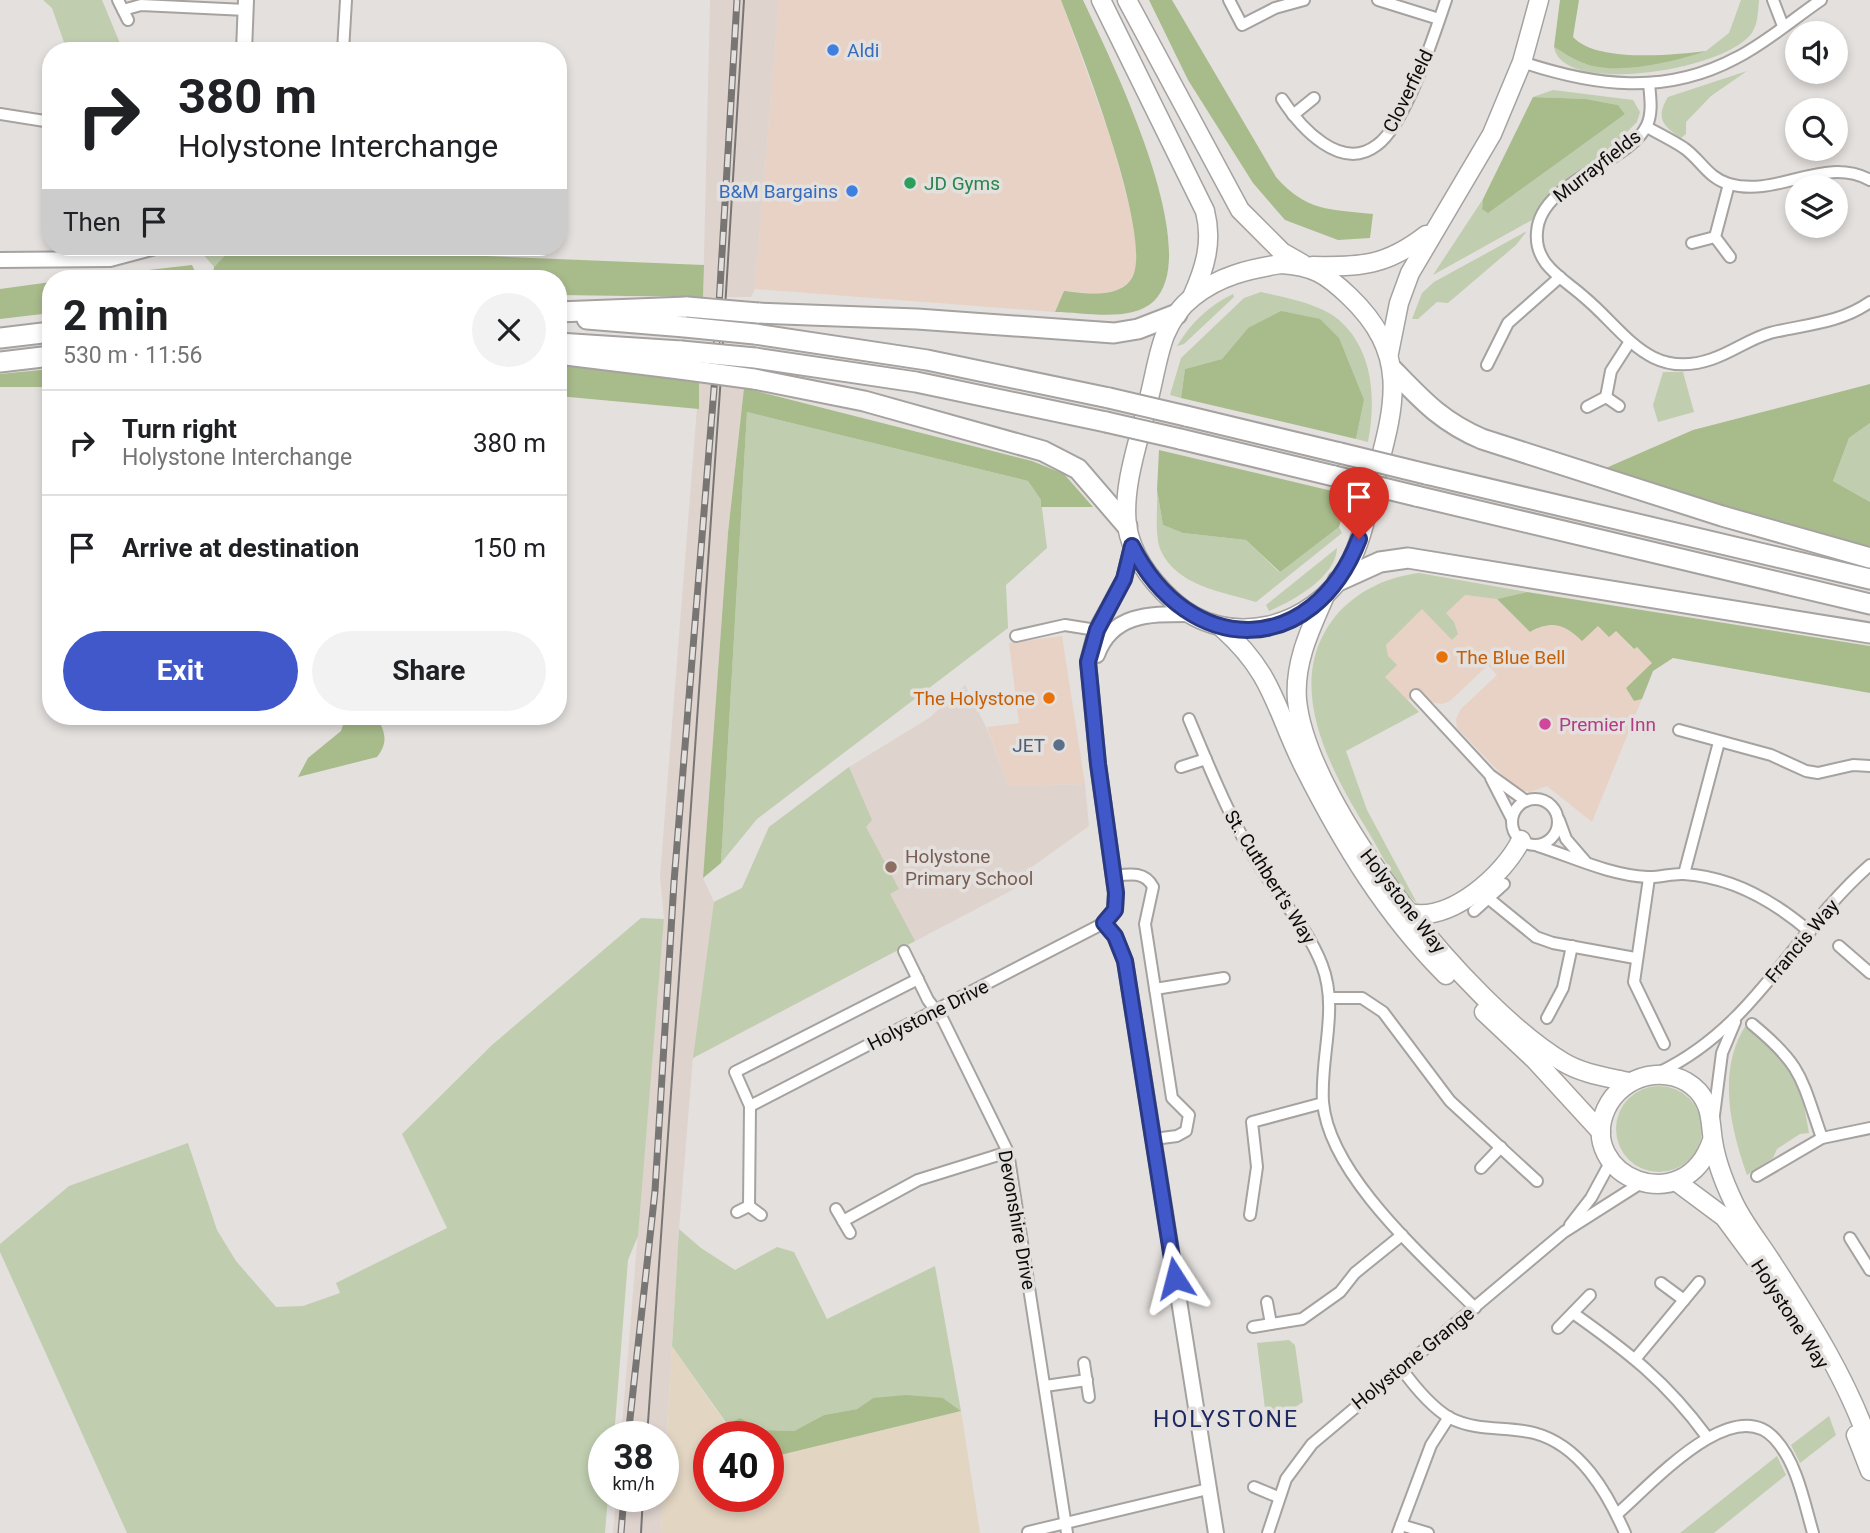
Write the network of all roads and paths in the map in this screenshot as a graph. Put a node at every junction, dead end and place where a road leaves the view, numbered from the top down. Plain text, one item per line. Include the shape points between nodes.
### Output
1 (346, 0) edge
2 (1101, 0) edge
3 (1127, 0) edge
4 (1229, 0) edge
5 (1304, 0) edge
6 (1378, 0) edge
7 (1446, 0) edge
8 (1539, 0) edge
9 (1773, 0) edge
10 (1821, 0) edge
11 (246, 5) edge
12 (123, 10) edge
13 (1439, 19) junction
14 (1783, 26) junction
15 (244, 42) edge
16 (344, 42) edge
17 (1522, 62) junction
18 (1649, 83) junction
19 (1314, 98) dead end
20 (1282, 99) dead end
21 (0, 114) edge
22 (1293, 115) junction
23 (42, 121) edge
24 (1647, 127) junction
25 (1870, 180) edge
26 (1729, 184) junction
27 (1432, 230) junction
28 (1715, 237) junction
29 (1692, 243) dead end
30 (121, 256) edge
31 (1730, 257) dead end
32 (0, 260) edge
33 (1307, 266) junction
34 (1560, 277) junction
35 (1192, 297) junction
36 (1870, 302) edge
37 (567, 314) edge
38 (1177, 314) junction
39 (567, 315) edge
40 (42, 333) edge
41 (0, 338) edge
42 (1629, 342) junction
43 (567, 344) edge
44 (567, 354) edge
45 (42, 357) edge
46 (681, 360) junction
47 (1391, 361) junction
48 (0, 362) edge
49 (1487, 365) dead end
50 (1606, 397) junction
51 (1619, 406) dead end
52 (1587, 407) dead end
53 (1127, 526) junction
54 (1132, 546) junction
55 (1870, 558) edge
56 (1870, 579) edge
57 (1332, 588) junction
58 (1870, 604) edge
59 (1187, 614) junction
60 (1222, 628) junction
61 (1097, 630) junction
62 (1870, 633) edge
63 (1016, 636) dead end
64 (1091, 688) junction
65 (1416, 695) dead end
66 (1189, 719) dead end
67 (1679, 730) dead end
68 (1719, 742) junction
69 (1206, 759) junction
70 (1870, 766) edge
71 (1181, 767) dead end
72 (1490, 775) junction
73 (1526, 801) junction
74 (1512, 819) junction
75 (1559, 820) junction
76 (1529, 843) junction
77 (1585, 861) junction
78 (1870, 865) edge
79 (1684, 874) junction
80 (1114, 876) junction
81 (1649, 878) junction
82 (1504, 884) dead end
83 (1488, 898) junction
84 (1474, 911) dead end
85 (1410, 913) junction
86 (1104, 923) junction
87 (1810, 932) junction
88 (1572, 946) junction
89 (1839, 946) dead end
90 (904, 951) dead end
91 (1635, 958) junction
92 (1870, 973) edge
93 (1224, 978) dead end
94 (918, 979) junction
95 (1155, 989) junction
96 (1329, 998) junction
97 (937, 1011) junction
98 (1547, 1018) dead end
99 (1736, 1020) junction
100 (1752, 1024) dead end
101 (1664, 1044) dead end
102 (1657, 1074) junction
103 (1629, 1082) junction
104 (1324, 1103) junction
105 (750, 1106) junction
106 (1870, 1128) edge
107 (1713, 1131) junction
108 (1601, 1132) junction
109 (1822, 1138) junction
110 (1154, 1139) junction
111 (1501, 1147) junction
112 (1008, 1152) junction
113 (1611, 1161) junction
114 (1481, 1168) dead end
115 (1757, 1176) dead end
116 (1537, 1181) dead end
117 (1677, 1182) junction
118 (1641, 1183) junction
119 (749, 1206) junction
120 (836, 1209) dead end
121 (737, 1212) dead end
122 (761, 1215) dead end
123 (1250, 1215) dead end
124 (842, 1221) junction
125 (850, 1233) dead end
126 (1564, 1233) junction
127 (1402, 1235) junction
128 (1850, 1238) dead end
129 (1868, 1263) edge
130 (1699, 1282) dead end
131 (1661, 1283) dead end
132 (1590, 1295) dead end
133 (1684, 1300) junction
134 (1267, 1302) dead end
135 (1475, 1308) junction
136 (1573, 1313) junction
137 (1271, 1324) junction
138 (1254, 1327) dead end
139 (1558, 1328) dead end
140 (1636, 1358) junction
141 (1084, 1363) dead end
142 (1401, 1368) junction
143 (1087, 1380) junction
144 (1045, 1385) junction
145 (1089, 1397) dead end
146 (1449, 1417) junction
147 (1707, 1437) junction
148 (1870, 1446) edge
149 (1870, 1471) edge
150 (1254, 1487) dead end
151 (1208, 1489) junction
152 (1278, 1497) junction
153 (1617, 1514) junction
154 (1066, 1528) edge
155 (1400, 1529) edge
156 (1028, 1532) edge
157 (1216, 1533) edge
158 (1268, 1533) edge
159 (1428, 1533) edge
160 (1625, 1533) edge
161 (1813, 1533) edge

1 - 16 street
2 - 35 main road via 1205,211 1207,260
3 - 33 main road via 1240,210 1274,245
4 - 5 street via 1242,25
6 - 13 street
7 - 13 street, Cloverfield
8 - 17 main road
9 - 14 street
10 - 14 street
11 - 12 street via 142,5
11 - 15 street
13 - 22 street, Cloverfield via 1403,106 1389,133 1376,146 1353,154 1334,149
14 - 18 street via 1750,51 1713,69
17 - 18 street via 1590,82
17 - 27 main road via 1476,163
18 - 24 street, Murrayfields
19 - 22 street
20 - 22 street, Cloverfield
21 - 23 street
24 - 26 street, Murrayfields via 1683,147 1710,175
24 - 34 street, Murrayfields via 1555,197 1541,214 1536,233 1540,255
25 - 26 street, Murrayfields via 1832,171 1761,187
26 - 28 street
27 - 33 main road via 1408,249 1378,262 1356,267
27 - 47 main road, Holystone Way via 1400,298
28 - 29 street
28 - 31 street
30 - 32 street
33 - 35 main road via 1247,269
33 - 47 main road via 1333,281 1360,307
34 - 42 street, Murrayfields
34 - 49 street via 1508,323
35 - 38 main road
36 - 42 street, Murrayfields via 1835,321 1760,336 1698,363 1663,361
37 - 38 highway, bridge via 687,307 1114,333
38 - 53 main road via 1164,337 1155,375 1129,486
39 - 56 highway, bridge via 755,334 927,360 1186,415
40 - 41 highway
42 - 50 street via 1611,371
43 - 46 highway
44 - 46 highway
45 - 48 highway
46 - 53 highway, bridge via 864,401 1043,450 1079,469
46 - 58 highway, bridge via 755,358 916,382 1180,439
47 - 55 highway via 1435,414 1482,439
47 - 57 main road, Holystone Way via 1391,419 1363,528 1351,560
50 - 51 street
50 - 52 street
53 - 54 main road
54 - 59 main road via 1150,579
54 - 61 street via 1124,579
57 - 60 main road via 1306,610 1274,626
57 - 62 highway via 1380,562 1408,558
57 - 85 main road, Holystone Way via 1310,630 1298,674 1302,723 1311,751 1362,850
59 - 60 main road
59 - 64 street via 1134,616 1116,625 1097,653
60 - 108 main road, Holystone Way via 1265,678 1345,848 1381,899 1434,963 1534,1059
61 - 63 street via 1065,625
61 - 64 street via 1088,662
64 - 80 street
65 - 72 street
66 - 69 street, St. Cuthbert's Way
67 - 68 street
68 - 70 street via 1771,755 1806,772
68 - 79 street
69 - 71 street
69 - 96 street, St. Cuthbert's Way via 1217,791 1263,872 1311,939
72 - 73 street
72 - 74 street
73 - 74 street
73 - 75 street via 1546,802
74 - 76 street via 1514,832
75 - 76 street via 1551,840
75 - 77 street via 1566,839
76 - 77 street
76 - 85 main road via 1453,907 1421,915
77 - 81 street via 1608,871
78 - 87 street, Francis Way
79 - 81 street
79 - 87 street via 1763,897
80 - 86 street via 1117,903
80 - 95 street via 1136,874 1152,883 1145,924
81 - 91 street
82 - 83 street
83 - 84 street
83 - 88 street via 1536,937
85 - 103 main road, Holystone Way via 1443,955 1540,1046 1585,1073
86 - 97 street, Holystone Drive
86 - 110 street via 1125,961
87 - 99 street, Francis Way
88 - 91 street
88 - 98 street via 1563,988
89 - 92 street
90 - 94 street, Devonshire Drive
91 - 101 street via 1636,991
93 - 95 street
94 - 97 street, Devonshire Drive
94 - 105 street, Holystone Drive via 735,1072
95 - 110 street via 1172,1098 1184,1108 1189,1123 1177,1136
96 - 104 street, St. Cuthbert's Way
96 - 111 street via 1362,998 1383,1012 1450,1101
97 - 105 street, Holystone Drive
97 - 112 street, Devonshire Drive
99 - 102 street, Francis Way via 1683,1061
99 - 107 street, Francis Way via 1722,1053
100 - 109 street via 1791,1058 1802,1076
102 - 103 main road, Holystone Way
102 - 107 main road, Holystone Way via 1684,1080 1698,1091 1708,1105
103 - 108 main road via 1605,1111
104 - 123 street via 1252,1122 1256,1167
104 - 127 street, St. Cuthbert's Way via 1329,1132 1340,1152 1364,1191
105 - 119 street, Holystone Drive
106 - 109 street
107 - 117 main road via 1700,1165
107 - 148 main road, Holystone Way via 1734,1203 1822,1343
108 - 113 main road, Holystone Way
109 - 115 street
110 - 151 street
111 - 114 street
111 - 116 street
112 - 124 street via 918,1180
112 - 144 street, Devonshire Drive
113 - 118 main road
113 - 126 street, Holystone Grange
117 - 118 main road
117 - 149 main road, Holystone Way via 1724,1217 1762,1267 1821,1357
118 - 126 street, Holystone Grange
119 - 121 street
119 - 122 street
120 - 124 street
124 - 125 street
126 - 135 street, Holystone Grange
127 - 135 street, St. Cuthbert's Way
127 - 137 street via 1355,1273 1340,1292 1302,1319
128 - 129 street
130 - 133 street
131 - 133 street
132 - 136 street
133 - 140 street
134 - 137 street
135 - 142 street, Holystone Grange
136 - 139 street
136 - 140 street
137 - 138 street
140 - 147 street via 1679,1398
141 - 143 street
142 - 146 street via 1418,1391
142 - 152 street, Holystone Grange via 1306,1449
143 - 144 street
143 - 145 street
144 - 154 street, Devonshire Drive
146 - 153 street via 1484,1430 1533,1433 1559,1444 1581,1460
146 - 155 street via 1431,1446
147 - 153 street
147 - 161 street via 1726,1427 1744,1426 1761,1428 1774,1437 1790,1462
150 - 152 street
151 - 154 street
151 - 157 street
152 - 158 street, Holystone Grange
153 - 160 street
154 - 156 street
155 - 159 street

